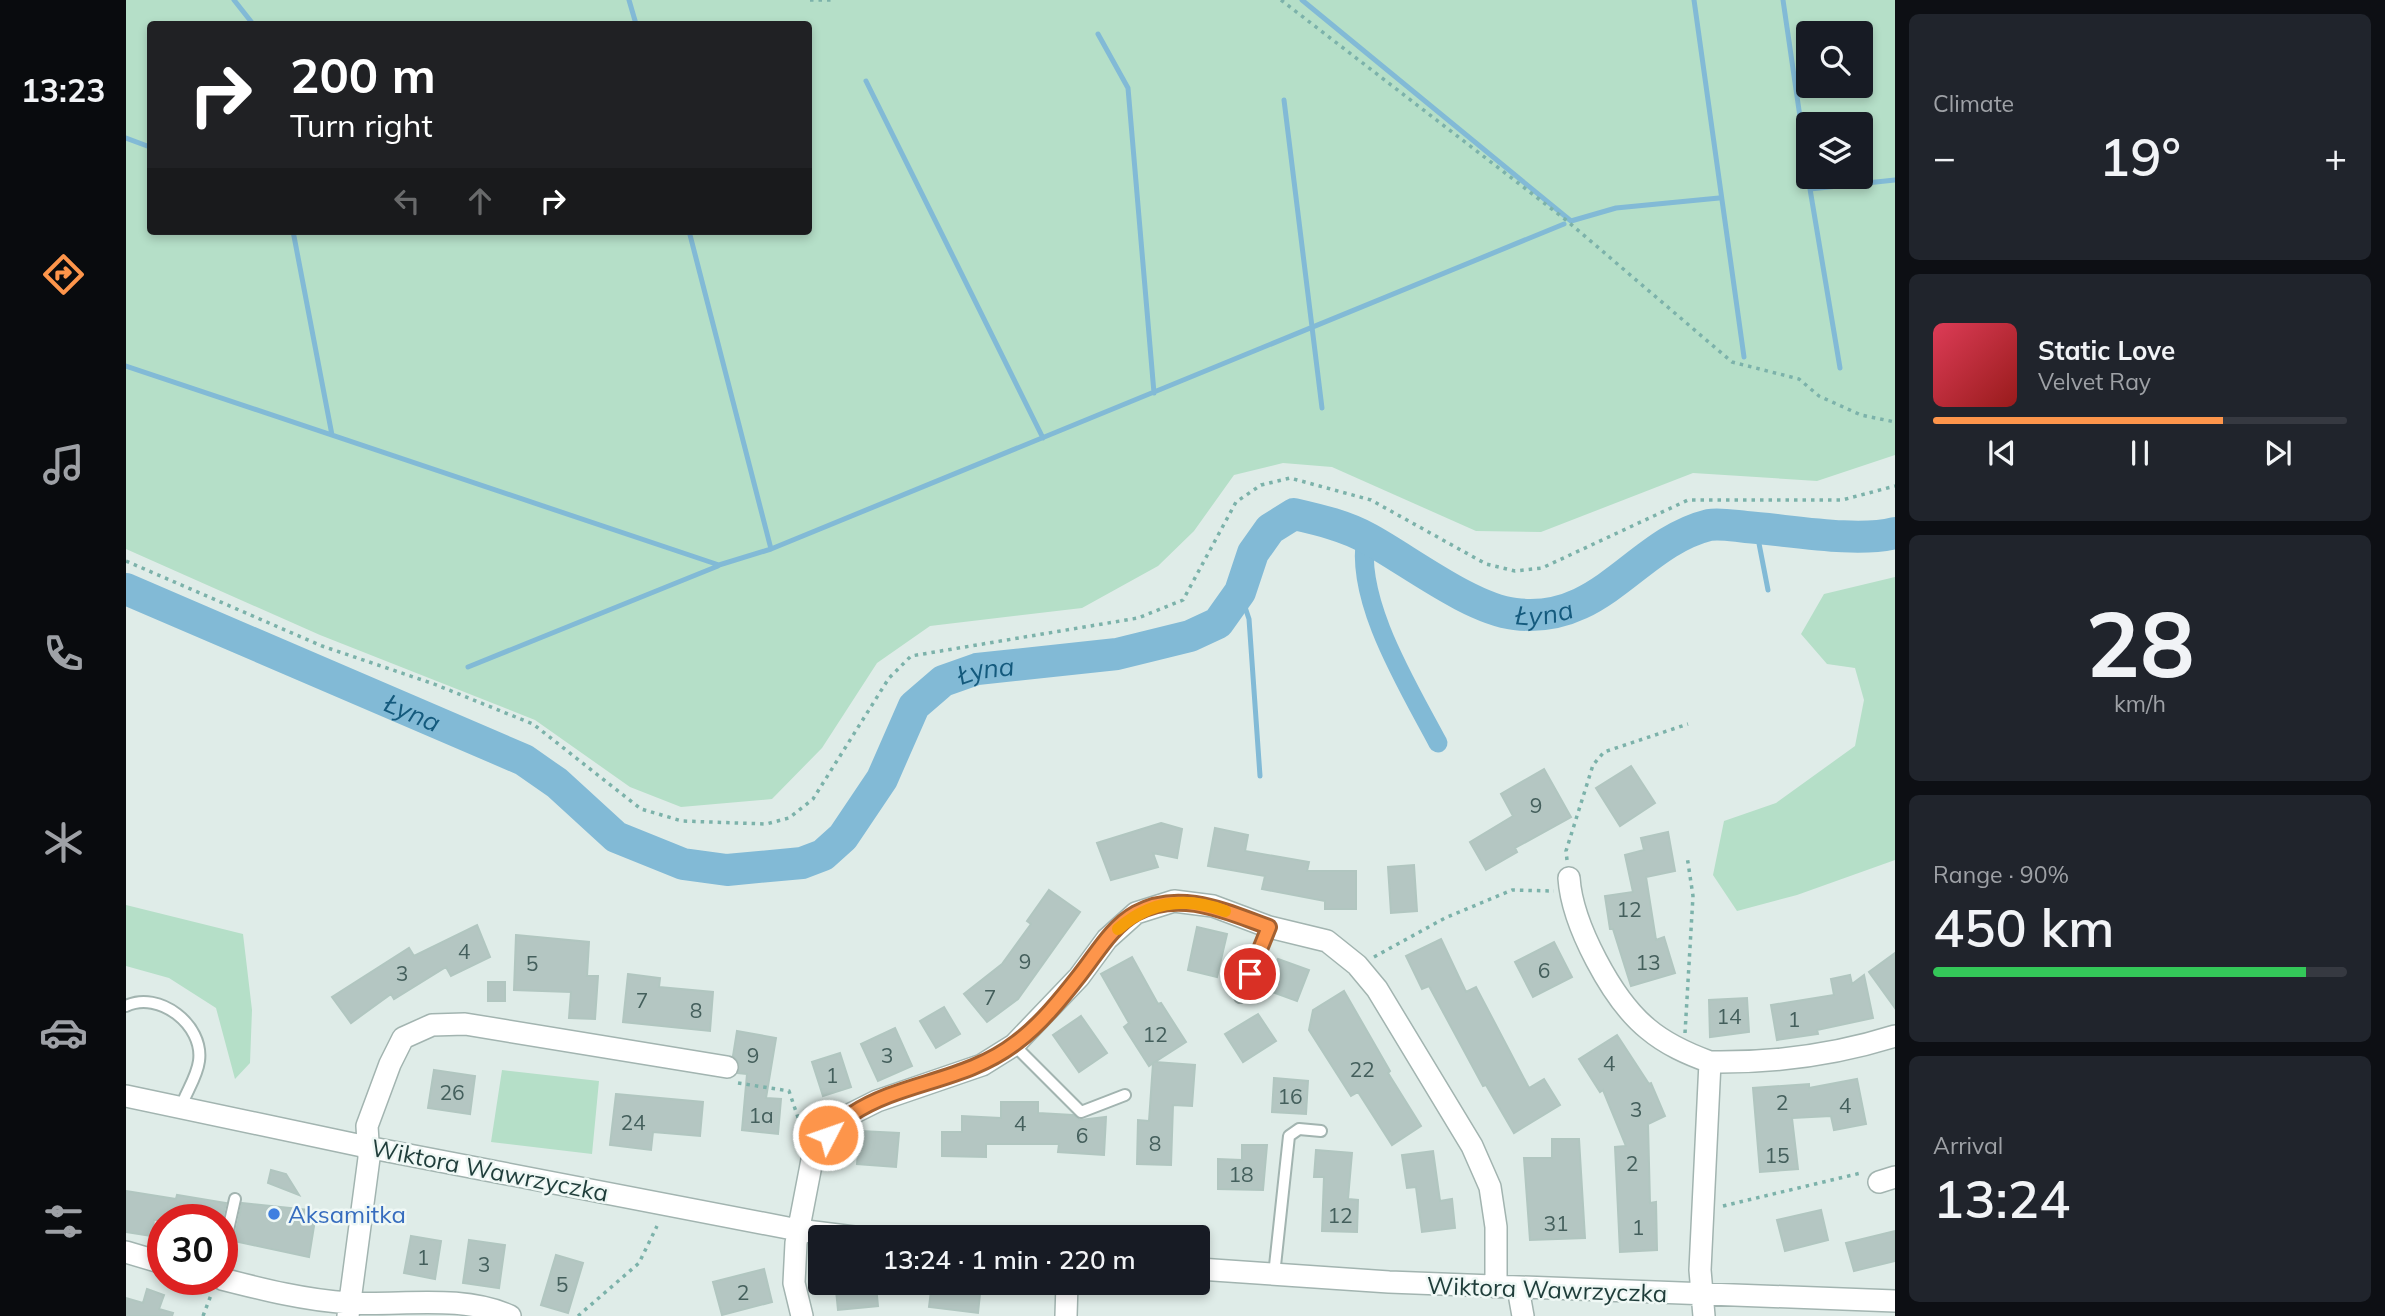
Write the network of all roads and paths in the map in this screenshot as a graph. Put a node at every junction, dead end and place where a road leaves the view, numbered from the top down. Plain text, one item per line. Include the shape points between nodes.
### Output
1 (810, 0) edge
2 (835, 0) edge
3 (1281, 0) edge
4 (1895, 422) edge
5 (1895, 486) edge
6 (126, 561) edge
7 (1688, 724) dead end
8 (1687, 856) dead end
9 (1569, 885) junction
10 (1269, 927) junction
11 (1357, 965) junction
12 (1240, 997) dead end
13 (126, 1006) edge
14 (1895, 1036) edge
15 (1014, 1045) junction
16 (1684, 1051) junction
17 (1710, 1062) junction
18 (727, 1067) joint
19 (1125, 1095) dead end
20 (126, 1096) edge
21 (181, 1107) junction
22 (1321, 1131) dead end
23 (367, 1147) junction
24 (812, 1160) junction
25 (1887, 1180) edge
26 (235, 1199) dead end
27 (234, 1204) edge
28 (1722, 1206) dead end
29 (657, 1226) dead end
30 (798, 1230) junction
31 (808, 1231) edge
32 (126, 1252) edge
33 (147, 1258) edge
34 (1210, 1270) edge
35 (1274, 1275) junction
36 (238, 1287) edge
37 (1507, 1287) junction
38 (213, 1295) edge
39 (1067, 1295) edge
40 (1895, 1301) edge
41 (1702, 1306) edge
42 (350, 1309) edge
43 (203, 1316) edge
44 (510, 1316) edge
45 (578, 1316) edge
46 (802, 1316) edge
47 (1066, 1316) edge
48 (1522, 1316) edge

1 - 2 path
3 - 4 path via 1566,220 1732,362 1799,379 1819,396 1861,415
5 - 6 path via 1842,500 1688,500 1542,568 1515,571 1486,564 1371,500 1290,478 1261,485 1236,502 1183,600 1138,618 911,656 889,678 813,799 789,818 766,824 682,821 641,809 533,724 322,646
7 - 9 path via 1604,752 1593,765 1566,851
8 - 16 path via 1693,895
9 - 11 path via 1512,890 1445,918
9 - 16 street via 1580,926 1631,1012 1647,1029
10 - 11 street via 1327,940
10 - 12 lane
10 - 15 street via 1213,906 1174,901 1136,913 1107,939
11 - 37 street via 1404,1028 1472,1146 1485,1177
13 - 21 lane via 142,1000 158,1004 181,1017 191,1031 199,1060
14 - 17 street via 1797,1058
15 - 19 lane via 1081,1112
15 - 24 street via 982,1065 851,1114 828,1135
16 - 17 street
17 - 41 street
18 - 23 street via 465,1024 432,1025 403,1038 367,1126
18 - 24 path via 727,1082 789,1091
20 - 21 street, Wiktora Wawrzyczka
21 - 23 street, Wiktora Wawrzyczka
22 - 35 lane via 1299,1129 1289,1136
23 - 30 street, Wiktora Wawrzyczka
23 - 42 street
24 - 30 street
25 - 28 path via 1862,1173
26 - 27 lane
29 - 45 path via 639,1264
30 - 31 street, Wiktora Wawrzyczka
30 - 46 street via 794,1283
32 - 33 street
34 - 35 street, Wiktora Wawrzyczka
35 - 37 street, Wiktora Wawrzyczka
36 - 42 street
37 - 41 street, Wiktora Wawrzyczka
37 - 48 street
38 - 43 path
39 - 47 street
40 - 41 street, Wiktora Wawrzyczka
42 - 44 street via 448,1304

